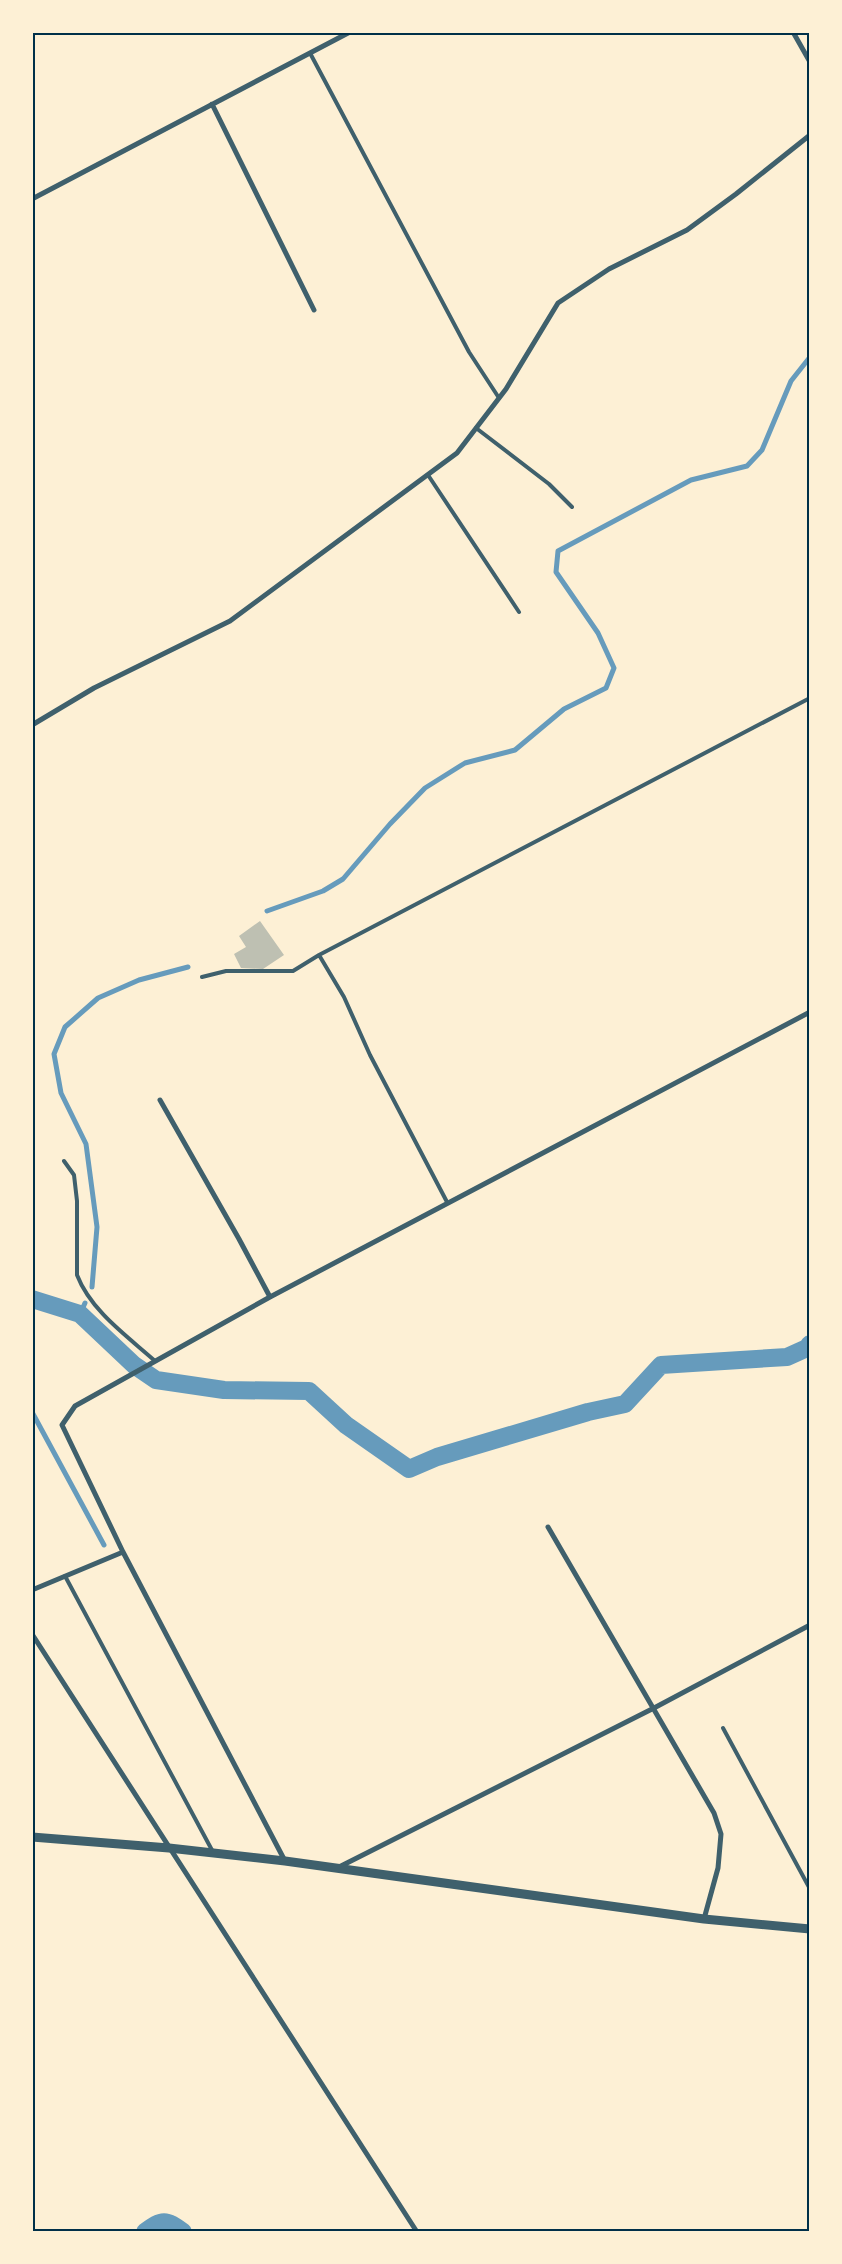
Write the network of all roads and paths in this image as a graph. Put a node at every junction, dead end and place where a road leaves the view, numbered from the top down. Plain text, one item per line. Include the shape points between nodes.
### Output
1 (350, 32) edge
2 (793, 32) edge
3 (310, 54) junction
4 (810, 62) edge
5 (212, 104) junction
6 (810, 135) edge
7 (32, 199) edge
8 (314, 310) dead end
9 (499, 398) junction
10 (476, 428) junction
11 (428, 475) junction
12 (572, 507) dead end
13 (519, 612) dead end
14 (810, 698) edge
15 (32, 725) edge
16 (319, 955) junction
17 (202, 977) dead end
18 (810, 1012) edge
19 (160, 1100) dead end
20 (64, 1161) dead end
21 (447, 1202) junction
22 (270, 1297) junction
23 (155, 1361) junction
24 (548, 1527) dead end
25 (123, 1552) junction
26 (65, 1576) junction
27 (32, 1590) edge
28 (810, 1625) edge
29 (32, 1634) edge
30 (654, 1708) junction
31 (723, 1728) dead end
32 (32, 1837) edge
33 (169, 1848) junction
34 (213, 1852) junction
35 (285, 1860) junction
36 (337, 1868) junction
37 (810, 1889) edge
38 (704, 1919) junction
39 (810, 1929) edge
40 (417, 2232) edge

1 - 3 street
2 - 4 street
3 - 5 street
3 - 9 lane via 469,352
5 - 7 street
5 - 8 street
6 - 9 street via 687,230 609,269 558,303
9 - 10 street
10 - 11 street via 457,453
10 - 12 lane via 549,484
11 - 13 lane
11 - 15 street via 230,620 94,688
14 - 16 lane
16 - 17 lane via 293,971 226,971
16 - 21 lane via 344,997 370,1055
18 - 21 street
19 - 22 street
20 - 23 lane via 74,1175 77,1275 80,1283 97,1307
21 - 22 street
22 - 23 street
23 - 25 street via 75,1406 62,1425
24 - 30 street
25 - 26 street
25 - 35 street
26 - 27 street
26 - 34 lane
28 - 30 street
29 - 33 street
30 - 36 street
30 - 38 street via 714,1814 721,1834 718,1868
31 - 37 lane
32 - 33 street
33 - 34 street
33 - 40 street
34 - 35 street
35 - 36 street
36 - 38 street
38 - 39 street

